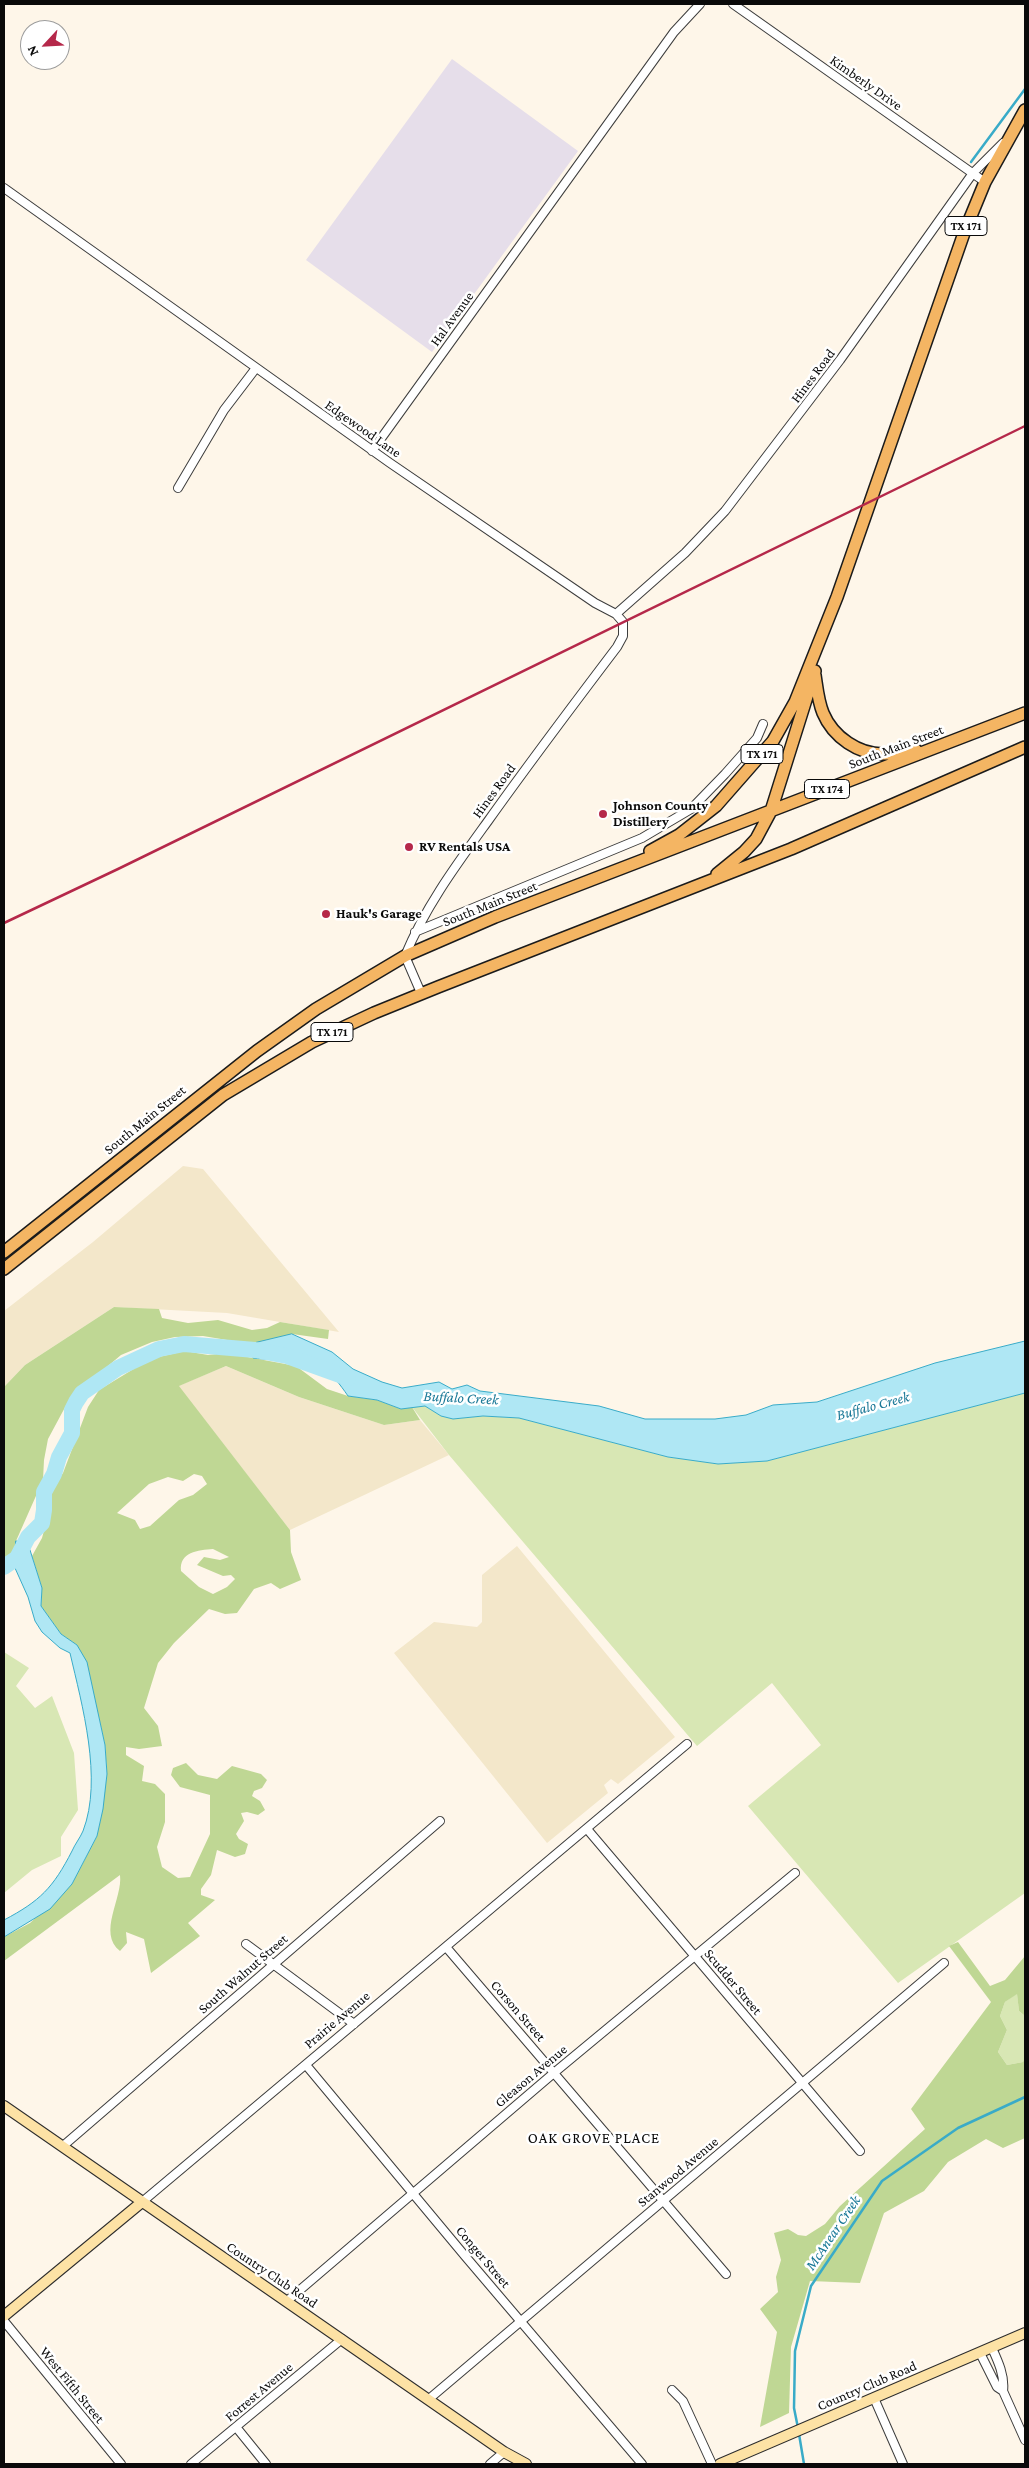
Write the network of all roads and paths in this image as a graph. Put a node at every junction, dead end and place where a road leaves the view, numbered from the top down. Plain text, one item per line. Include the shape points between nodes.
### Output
1 (700, 4) edge
2 (733, 4) edge
3 (1025, 110) edge
4 (1010, 136) junction
5 (973, 173) junction
6 (985, 182) junction
7 (4, 188) edge
8 (256, 368) junction
9 (372, 451) junction
10 (178, 488) dead end
11 (837, 597) junction
12 (616, 614) junction
13 (815, 671) junction
14 (1025, 712) edge
15 (763, 724) dead end
16 (1025, 747) edge
17 (932, 748) junction
18 (771, 811) junction
19 (630, 865) junction
20 (708, 881) junction
21 (415, 932) junction
22 (405, 956) junction
23 (421, 994) junction
24 (66, 1203) junction
25 (74, 1213) junction
26 (4, 1252) edge
27 (4, 1268) edge
28 (688, 1744) dead end
29 (440, 1821) dead end
30 (587, 1829) junction
31 (795, 1873) dead end
32 (246, 1944) dead end
33 (446, 1947) junction
34 (695, 1956) junction
35 (944, 1963) dead end
36 (273, 1964) junction
37 (354, 2024) junction
38 (306, 2065) junction
39 (555, 2072) junction
40 (802, 2083) junction
41 (4, 2106) edge
42 (63, 2146) junction
43 (860, 2151) dead end
44 (414, 2193) junction
45 (663, 2201) junction
46 (142, 2202) junction
47 (726, 2274) dead end
48 (287, 2301) junction
49 (4, 2316) edge
50 (521, 2320) junction
51 (4, 2321) edge
52 (1025, 2333) edge
53 (342, 2339) junction
54 (992, 2348) junction
55 (980, 2353) junction
56 (672, 2390) dead end
57 (1003, 2391) junction
58 (874, 2398) junction
59 (429, 2399) junction
60 (236, 2427) junction
61 (1025, 2440) edge
62 (504, 2452) junction
63 (121, 2464) edge
64 (191, 2464) edge
65 (266, 2464) edge
66 (490, 2464) edge
67 (526, 2464) edge
68 (642, 2464) edge
69 (712, 2464) edge
70 (720, 2464) edge
71 (903, 2464) edge

1 - 9 street, Hal Avenue via 674,32
2 - 5 street, Kimberly Drive
3 - 4 main road, TX 171
4 - 5 street, Hines Road
4 - 6 main road, TX 171
5 - 6 street, Kimberly Drive
5 - 12 street, Hines Road via 840,360 725,511 685,553
6 - 11 main road, TX 171 via 964,233
7 - 8 street, Edgewood Lane
8 - 9 street, Edgewood Lane
8 - 10 street via 224,410
9 - 12 street, Edgewood Lane via 595,603
11 - 13 main road, TX 171
11 - 19 main road, TX 171 via 802,685 773,741 702,818
12 - 21 street, Hines Road via 623,622 623,636 617,648 445,881
13 - 17 main road via 819,702 828,723 853,746 866,752 884,754
13 - 18 main road, TX 171
14 - 17 main road, South Main Street / TX 174
15 - 21 street via 757,738 691,809 642,838
16 - 20 main road, South Main Street via 863,819
17 - 18 main road, South Main Street / TX 174
18 - 19 main road, South Main Street / TX 174
18 - 20 main road, TX 171 via 756,839
19 - 22 main road, South Main Street / TX 171
20 - 23 main road, South Main Street / TX 171
21 - 22 street, Hines Road
22 - 23 street
22 - 24 main road, South Main Street / TX 171 via 299,1020
23 - 25 main road, South Main Street / TX 171 via 312,1042 251,1077 196,1114
24 - 25 street
24 - 26 main road, South Main Street / TX 171
25 - 27 main road, South Main Street / TX 171
28 - 30 street, Prairie Avenue
29 - 36 street, South Walnut Street
30 - 33 street, Prairie Avenue
30 - 34 street, Scudder Street
31 - 34 street, Gleason Avenue
32 - 36 street
33 - 37 street, Prairie Avenue
33 - 39 street, Corson Street
34 - 39 street, Gleason Avenue
34 - 40 street, Scudder Street
35 - 40 street, Stanwood Avenue
36 - 37 street
36 - 42 street, South Walnut Street
37 - 38 street, Prairie Avenue
38 - 44 street, Conger Street
38 - 46 street, Prairie Avenue
39 - 44 street, Gleason Avenue
39 - 45 street, Corson Street
40 - 43 street, Scudder Street
40 - 45 street, Stanwood Avenue
41 - 42 main road, Country Club Road
42 - 46 main road, Country Club Road
44 - 48 street, Gleason Avenue
44 - 50 street, Conger Street
45 - 47 street, Corson Street
45 - 50 street, Stanwood Avenue
46 - 48 main road, Country Club Road
46 - 49 main road, Prairie Avenue
48 - 53 main road, Country Club Road
50 - 59 street, Stanwood Avenue
50 - 68 street, Conger Street
51 - 63 street, West Fifth Street
52 - 54 main road, Country Club Road
53 - 59 main road, Country Club Road
53 - 60 street, Forrest Avenue
54 - 55 main road, Country Club Road
54 - 57 street via 1004,2383
55 - 57 street via 997,2387
55 - 58 main road, Country Club Road
56 - 69 street via 683,2401
57 - 61 street
58 - 70 main road, Country Club Road
58 - 71 street
59 - 62 main road, Country Club Road
60 - 64 street, Forrest Avenue
60 - 65 street
62 - 66 street
62 - 67 main road, Country Club Road

